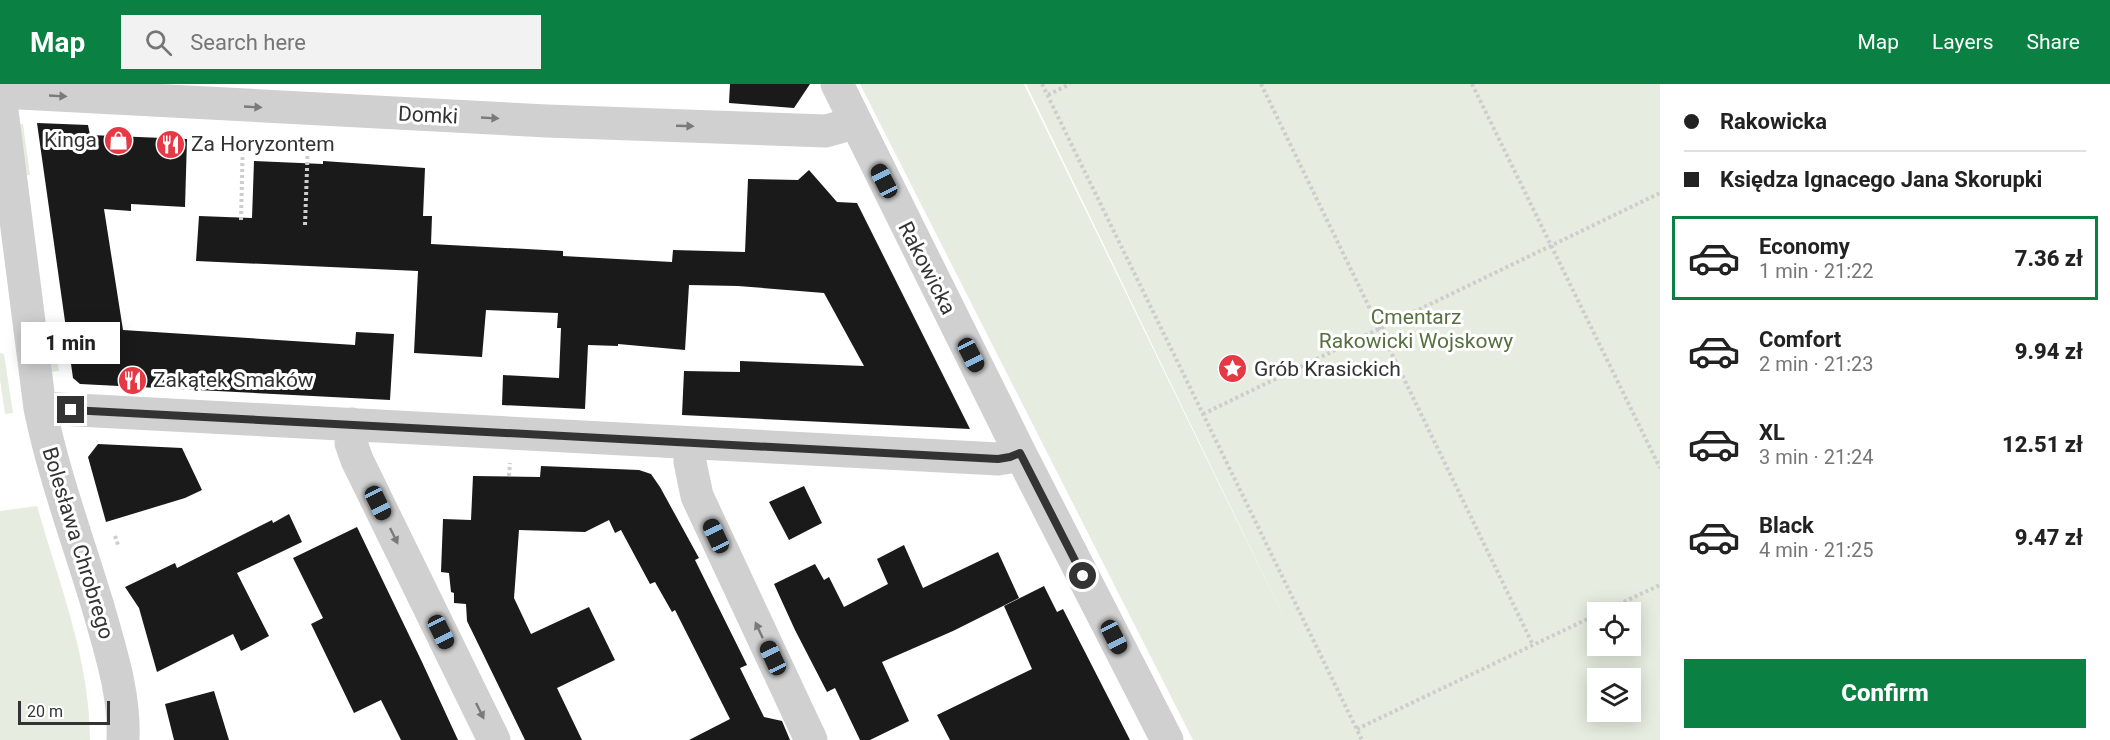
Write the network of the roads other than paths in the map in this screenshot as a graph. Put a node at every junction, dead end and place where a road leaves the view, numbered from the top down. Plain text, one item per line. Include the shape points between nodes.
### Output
1 (837, 84) edge
2 (0, 94) edge
3 (854, 123) junction
4 (40, 408) junction
5 (352, 424) junction
6 (690, 443) junction
7 (1020, 453) junction
8 (123, 740) edge
9 (494, 740) edge
10 (811, 740) edge
11 (1167, 740) edge

1 - 3 street, Rakowicka
2 -> 3 street, Domki via 791,130 826,131
2 - 4 street, Bolesława Chrobrego
3 - 7 street, Rakowicka
4 - 5 street
4 - 8 street, Bolesława Chrobrego via 118,676
5 - 6 street
5 -> 9 street via 351,443 357,460
6 - 7 street via 998,459
10 -> 6 street via 697,496
7 - 11 street, Rakowicka

